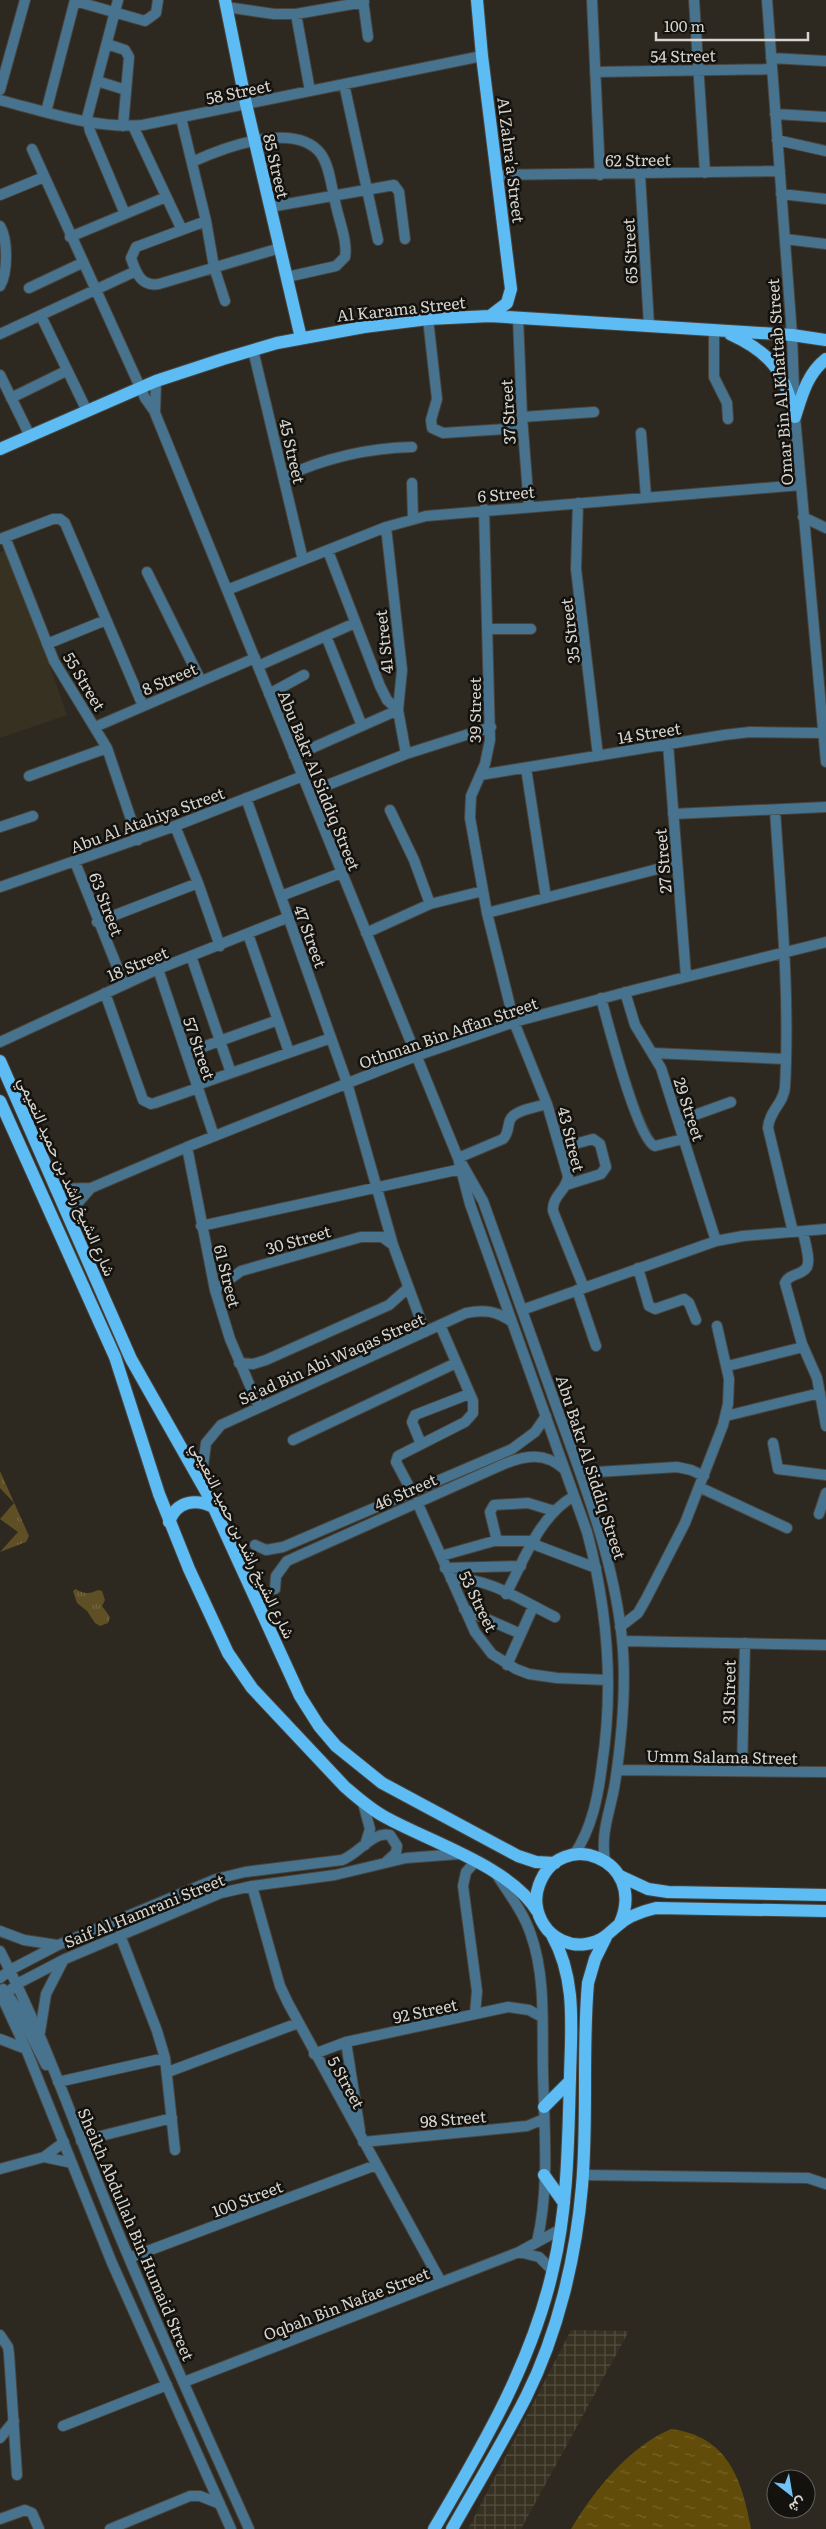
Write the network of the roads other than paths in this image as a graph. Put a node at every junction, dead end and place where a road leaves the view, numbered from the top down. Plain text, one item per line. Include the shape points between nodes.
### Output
1 (25, 0) edge
2 (118, 0) edge
3 (158, 0) edge
4 (592, 0) edge
5 (694, 0) edge
6 (767, 0) edge
7 (75, 1) edge
8 (364, 1) edge
9 (477, 2) edge
10 (226, 3) edge
11 (115, 13) junction
12 (296, 14) junction
13 (368, 37) dead end
14 (108, 44) junction
15 (482, 56) junction
16 (826, 61) edge
17 (772, 63) junction
18 (699, 70) junction
19 (595, 72) junction
20 (97, 81) junction
21 (344, 84) junction
22 (0, 90) edge
23 (126, 90) junction
24 (310, 91) junction
25 (0, 100) edge
26 (246, 104) junction
27 (46, 112) junction
28 (775, 114) junction
29 (181, 118) junction
30 (826, 118) edge
31 (87, 122) junction
32 (128, 126) junction
33 (777, 140) junction
34 (255, 141) junction
35 (32, 149) dead end
36 (826, 151) edge
37 (192, 162) junction
38 (780, 171) junction
39 (705, 173) junction
40 (640, 174) junction
41 (498, 175) junction
42 (600, 175) junction
43 (44, 177) junction
44 (367, 189) junction
45 (781, 194) junction
46 (0, 195) edge
47 (333, 195) junction
48 (166, 197) junction
49 (826, 199) edge
50 (270, 207) junction
51 (125, 214) junction
52 (206, 221) junction
53 (0, 226) edge
54 (182, 230) junction
55 (70, 237) junction
56 (405, 239) dead end
57 (784, 239) junction
58 (378, 240) dead end
59 (826, 244) edge
60 (280, 248) junction
61 (82, 263) junction
62 (214, 267) junction
63 (136, 271) junction
64 (287, 277) junction
65 (0, 286) edge
66 (29, 288) dead end
67 (95, 290) junction
68 (225, 301) dead end
69 (41, 316) junction
70 (490, 316) junction
71 (518, 317) junction
72 (428, 319) junction
73 (649, 325) junction
74 (717, 330) junction
75 (0, 334) edge
76 (792, 335) junction
77 (301, 338) junction
78 (826, 340) edge
79 (253, 350) junction
80 (826, 359) edge
81 (66, 372) junction
82 (0, 375) edge
83 (156, 381) junction
84 (140, 388) junction
85 (11, 398) junction
86 (87, 411) junction
87 (594, 412) dead end
88 (155, 413) junction
89 (522, 417) junction
90 (795, 417) junction
91 (728, 419) dead end
92 (522, 428) junction
93 (641, 433) dead end
94 (30, 436) junction
95 (412, 447) dead end
96 (0, 449) edge
97 (284, 477) junction
98 (412, 483) dead end
99 (800, 485) junction
100 (646, 497) junction
101 (578, 503) junction
102 (529, 506) junction
103 (484, 509) junction
104 (803, 517) junction
105 (413, 518) junction
106 (386, 527) junction
107 (826, 528) edge
108 (3, 538) edge
109 (328, 551) junction
110 (303, 560) junction
111 (147, 572) dead end
112 (227, 590) junction
113 (106, 620) junction
114 (355, 623) junction
115 (531, 629) dead end
116 (488, 630) junction
117 (326, 636) junction
118 (47, 644) junction
119 (256, 662) junction
120 (304, 675) dead end
121 (201, 681) junction
122 (269, 694) junction
123 (143, 706) junction
124 (398, 710) junction
125 (95, 726) junction
126 (362, 726) junction
127 (491, 727) junction
128 (823, 733) junction
129 (668, 744) junction
130 (106, 748) junction
131 (406, 754) junction
132 (294, 756) junction
133 (598, 756) junction
134 (826, 762) edge
135 (526, 768) junction
136 (480, 775) junction
137 (29, 776) dead end
138 (303, 776) junction
139 (325, 786) dead end
140 (246, 798) junction
141 (826, 807) edge
142 (390, 810) dead end
143 (775, 810) junction
144 (673, 814) junction
145 (33, 816) dead end
146 (175, 826) junction
147 (0, 827) edge
148 (138, 840) junction
149 (76, 862) junction
150 (677, 864) junction
151 (341, 873) junction
152 (198, 883) junction
153 (0, 887) edge
154 (483, 891) junction
155 (281, 896) junction
156 (546, 898) junction
157 (430, 904) junction
158 (487, 913) junction
159 (289, 917) junction
160 (97, 922) junction
161 (366, 933) junction
162 (248, 934) junction
163 (826, 942) edge
164 (220, 946) junction
165 (785, 952) junction
166 (191, 956) junction
167 (158, 969) junction
168 (686, 976) junction
169 (124, 984) junction
170 (625, 992) junction
171 (105, 993) junction
172 (601, 998) junction
173 (278, 1020) junction
174 (514, 1022) junction
175 (331, 1038) junction
176 (220, 1040) junction
177 (0, 1042) edge
178 (289, 1052) junction
179 (186, 1053) junction
180 (652, 1053) junction
181 (416, 1056) junction
182 (785, 1059) junction
183 (0, 1061) edge
184 (231, 1073) junction
185 (347, 1083) junction
186 (197, 1087) junction
187 (731, 1102) dead end
188 (547, 1104) junction
189 (1, 1106) edge
190 (678, 1121) junction
191 (214, 1136) junction
192 (683, 1139) junction
193 (187, 1147) junction
194 (560, 1148) junction
195 (458, 1158) junction
196 (461, 1169) junction
197 (566, 1185) junction
198 (91, 1188) junction
199 (377, 1188) junction
200 (55, 1189) junction
201 (67, 1215) junction
202 (201, 1226) junction
203 (826, 1229) edge
204 (798, 1232) junction
205 (716, 1241) junction
206 (393, 1244) junction
207 (638, 1268) junction
208 (512, 1282) junction
209 (500, 1287) junction
210 (408, 1288) junction
211 (580, 1289) junction
212 (215, 1290) junction
213 (522, 1310) junction
214 (696, 1320) dead end
215 (512, 1322) junction
216 (440, 1325) junction
217 (717, 1326) dead end
218 (425, 1332) junction
219 (596, 1346) dead end
220 (804, 1347) junction
221 (456, 1362) junction
222 (239, 1363) junction
223 (728, 1366) junction
224 (820, 1393) junction
225 (470, 1394) junction
226 (259, 1407) junction
227 (546, 1416) junction
228 (726, 1416) junction
229 (826, 1426) edge
230 (294, 1440) dead end
231 (773, 1443) dead end
232 (421, 1444) junction
233 (502, 1459) junction
234 (565, 1470) junction
235 (580, 1473) junction
236 (826, 1475) edge
237 (704, 1476) junction
238 (200, 1482) junction
239 (699, 1487) junction
240 (412, 1492) junction
241 (826, 1493) edge
242 (574, 1496) junction
243 (417, 1502) junction
244 (213, 1507) junction
245 (554, 1511) junction
246 (819, 1514) dead end
247 (170, 1522) junction
248 (787, 1528) dead end
249 (304, 1538) junction
250 (497, 1541) junction
251 (534, 1542) junction
252 (255, 1545) dead end
253 (308, 1550) junction
254 (440, 1556) junction
255 (521, 1566) junction
256 (445, 1568) junction
257 (596, 1568) junction
258 (451, 1580) junction
259 (275, 1589) dead end
260 (506, 1594) junction
261 (533, 1607) junction
262 (464, 1609) junction
263 (555, 1617) dead end
264 (620, 1627) junction
265 (521, 1634) junction
266 (622, 1641) junction
267 (745, 1643) junction
268 (826, 1645) edge
269 (507, 1665) junction
270 (608, 1680) junction
271 (617, 1770) junction
272 (742, 1771) junction
273 (826, 1772) edge
274 (363, 1803) junction
275 (365, 1846) junction
276 (459, 1854) junction
277 (574, 1855) junction
278 (605, 1860) junction
279 (386, 1861) junction
280 (475, 1862) junction
281 (555, 1862) junction
282 (496, 1872) junction
283 (620, 1876) junction
284 (252, 1886) junction
285 (826, 1895) edge
286 (537, 1911) junction
287 (826, 1911) edge
288 (620, 1923) junction
289 (0, 1931) edge
290 (120, 1934) junction
291 (552, 1934) junction
292 (606, 1937) junction
293 (58, 1946) junction
294 (0, 1951) edge
295 (65, 1958) junction
296 (4, 1973) edge
297 (17, 1984) junction
298 (2, 1994) edge
299 (475, 2014) junction
300 (542, 2018) junction
301 (298, 2023) junction
302 (40, 2033) junction
303 (0, 2040) edge
304 (346, 2042) junction
305 (26, 2049) junction
306 (314, 2054) junction
307 (165, 2058) junction
308 (168, 2072) junction
309 (570, 2081) junction
310 (59, 2086) junction
311 (544, 2113) junction
312 (172, 2118) junction
313 (362, 2139) junction
314 (81, 2141) junction
315 (64, 2142) junction
316 (175, 2150) dead end
317 (44, 2157) junction
318 (72, 2163) junction
319 (376, 2165) junction
320 (0, 2169) edge
321 (544, 2175) junction
322 (583, 2175) junction
323 (826, 2184) edge
324 (564, 2203) junction
325 (561, 2229) junction
326 (537, 2242) junction
327 (519, 2252) junction
328 (129, 2258) junction
329 (553, 2271) junction
330 (441, 2282) junction
331 (0, 2335) edge
332 (184, 2382) junction
333 (167, 2384) junction
334 (14, 2421) junction
335 (63, 2426) dead end
336 (0, 2438) edge
337 (17, 2475) dead end
338 (220, 2504) junction
339 (0, 2519) edge
340 (39, 2529) edge
341 (111, 2529) edge
342 (230, 2529) edge
343 (249, 2529) edge
344 (434, 2529) edge
345 (452, 2529) edge

1 - 22 street
2 - 11 street
3 - 11 street via 156,13 149,19 140,20
4 - 19 street
5 - 18 street
6 - 17 street, Omar Bin Al Khattab Street
7 - 11 street
7 - 27 street
8 - 12 street
8 - 13 street
9 - 15 main road, Al Zahra'a Street
10 - 12 street via 274,14
10 - 26 main road, 85 Street
11 - 14 street
12 - 24 street
14 - 20 street
14 - 23 street via 128,52
15 - 21 street, 58 Street
15 - 41 main road, Al Zahra'a Street
16 - 17 street, 54 Street
17 - 18 street, 54 Street
17 - 28 street, Omar Bin Al Khattab Street
18 - 19 street, 54 Street
18 - 39 street
19 - 42 street
20 - 23 street
20 - 31 street
21 - 24 street, 58 Street
21 - 44 street
23 - 32 street
24 - 26 street, 58 Street
25 - 27 street, 58 Street
26 - 29 street, 58 Street
26 - 34 main road, 85 Street
27 - 31 street, 58 Street
28 - 30 street
28 - 33 street, Omar Bin Al Khattab Street
29 - 32 street, 58 Street
29 - 37 street
31 - 32 street, 58 Street
31 - 51 street
32 - 48 street
33 - 36 street
33 - 38 street, Omar Bin Al Khattab Street
34 - 37 street via 219,150
34 - 47 street via 296,139 314,147 325,162
34 - 50 main road, 85 Street
35 - 43 street, Abu Bakr Al Siddiq Street
37 - 52 street
38 - 39 street, 62 Street
38 - 45 street, Omar Bin Al Khattab Street
39 - 40 street, 62 Street
40 - 42 street, 62 Street
40 - 73 street, 65 Street
41 - 42 street, 62 Street
41 - 70 main road, Al Zahra'a Street via 511,289 502,308
43 - 46 street
43 - 55 street, Abu Bakr Al Siddiq Street
44 - 47 street
44 - 56 street via 396,187
44 - 58 street
45 - 49 street
45 - 57 street, Omar Bin Al Khattab Street
47 - 50 street
47 - 64 street via 346,253 343,262
48 - 51 street
48 - 54 street
50 - 60 main road, 85 Street
51 - 55 street
52 - 54 street
52 - 62 street
53 - 65 street via 4,234 5,270
54 - 63 street via 136,247 131,258
55 - 61 street, Abu Bakr Al Siddiq Street
57 - 59 street
57 - 76 street, Omar Bin Al Khattab Street
60 - 62 street
60 - 64 main road, 85 Street
61 - 66 street
61 - 67 street, Abu Bakr Al Siddiq Street
62 - 63 street via 154,285 144,282
62 - 68 street
63 - 67 street
64 - 77 main road, 85 Street
67 - 69 street
67 - 84 street, Abu Bakr Al Siddiq Street
69 - 75 street
69 - 81 street
70 - 71 main road, Al Karama Street
70 - 72 main road, Al Karama Street
71 - 73 main road, Al Karama Street
71 - 89 street, 37 Street
72 - 77 main road, Al Karama Street
72 - 92 street via 437,399 430,420 432,428 443,433
73 - 74 main road, Al Karama Street
74 - 76 main road, Al Karama Street
74 - 90 main road via 751,344 772,362 786,384
74 - 91 street via 714,377 727,403
76 - 78 main road, Al Karama Street
76 - 90 street, Omar Bin Al Khattab Street
77 - 79 main road, Al Karama Street
79 - 83 main road, Al Karama Street
79 - 97 street, 45 Street
80 - 90 main road via 817,366 806,384
81 - 85 street
81 - 86 street
82 - 85 street
83 - 84 main road, Al Karama Street
83 - 88 street, Abu Bakr Al Siddiq Street
84 - 86 main road, Al Karama Street
84 - 88 street, Abu Bakr Al Siddiq Street
85 - 94 street
86 - 94 main road, Al Karama Street
87 - 89 street
88 - 112 street, Abu Bakr Al Siddiq Street
89 - 92 street, 37 Street
90 - 99 street, Omar Bin Al Khattab Street
92 - 102 street, 37 Street
93 - 100 street
94 - 96 main road, Al Karama Street
95 - 97 street via 348,454
97 - 110 street, 45 Street
98 - 105 street
99 - 100 street, 6 Street
99 - 104 street, Omar Bin Al Khattab Street
100 - 101 street, 6 Street
101 - 102 street, 6 Street
101 - 133 street, 35 Street via 576,570
102 - 103 street, 6 Street
103 - 105 street, 6 Street
103 - 116 street, 39 Street
104 - 107 street
104 - 128 street, Omar Bin Al Khattab Street
105 - 106 street, 6 Street
106 - 109 street, 6 Street
106 - 124 street, 41 Street via 402,670
108 - 113 street via 56,518 63,521
108 - 118 street, 55 Street
109 - 110 street, 6 Street
109 - 114 street
110 - 112 street, 6 Street
111 - 121 street
112 - 119 street, Abu Bakr Al Siddiq Street
113 - 118 street
113 - 123 street
114 - 117 street, 8 Street
114 - 124 street via 383,693
115 - 116 street
116 - 127 street, 39 Street
117 - 119 street, 8 Street
117 - 126 street
118 - 125 street, 55 Street via 73,695
119 - 121 street, 8 Street
119 - 122 street, Abu Bakr Al Siddiq Street
120 - 122 street
121 - 123 street, 8 Street
122 - 132 street, Abu Bakr Al Siddiq Street
123 - 125 street, 8 Street
124 - 126 street
124 - 131 street, 41 Street
125 - 130 street, 55 Street
126 - 132 street
127 - 131 street
127 - 136 street, 39 Street via 488,752
128 - 129 street, 14 Street via 737,733
128 - 134 street, Omar Bin Al Khattab Street
129 - 133 street, 14 Street
129 - 144 street, 27 Street
130 - 137 street
130 - 148 street, 55 Street
131 - 139 street
132 - 138 street, Abu Bakr Al Siddiq Street
133 - 135 street, 14 Street
135 - 136 street, 14 Street
135 - 156 street
136 - 154 street, 39 Street via 470,807
138 - 140 street, Abu Al Atahiya Street
138 - 151 street, Abu Bakr Al Siddiq Street
140 - 146 street, Abu Al Atahiya Street
140 - 155 street, 47 Street
141 - 143 street
142 - 157 street via 414,860
143 - 144 street
143 - 165 street
144 - 150 street, 27 Street
145 - 147 street
146 - 148 street, Abu Al Atahiya Street
146 - 152 street
148 - 149 street, Abu Al Atahiya Street
149 - 153 street, Abu Al Atahiya Street
149 - 160 street, 63 Street
150 - 156 street
150 - 168 street, 27 Street
151 - 155 street
151 - 161 street, Abu Bakr Al Siddiq Street
152 - 160 street
152 - 164 street
154 - 157 street
154 - 158 street, 39 Street
155 - 159 street, 47 Street
156 - 158 street
157 - 161 street
158 - 174 street, 39 Street
159 - 162 street, 18 Street
159 - 175 street, 47 Street
160 - 169 street, 63 Street
161 - 181 street, Abu Bakr Al Siddiq Street
162 - 164 street, 18 Street
162 - 173 street
163 - 165 street, Othman Bin Affan Street
164 - 166 street, 18 Street
165 - 168 street, Othman Bin Affan Street
165 - 182 street
166 - 167 street, 18 Street
166 - 176 street
167 - 169 street, 18 Street
167 - 179 street, 57 Street
168 - 170 street, Othman Bin Affan Street
169 - 171 street, 18 Street
170 - 172 street, Othman Bin Affan Street
170 - 180 street, 29 Street via 635,1025
171 - 177 street, 18 Street
171 - 186 street via 143,1100 155,1103
172 - 174 street, Othman Bin Affan Street
172 - 192 street via 632,1103 648,1142 655,1146
173 - 176 street
173 - 178 street
174 - 181 street, Othman Bin Affan Street
174 - 188 street, 43 Street
175 - 178 street
175 - 185 street, 47 Street
176 - 179 street
176 - 184 street
178 - 184 street
179 - 186 street, 57 Street
180 - 182 street
180 - 190 street, 29 Street via 661,1068
181 - 185 street, Othman Bin Affan Street
181 - 195 street, Abu Bakr Al Siddiq Street
182 - 204 street via 785,1090 770,1116 768,1128
183 - 200 main road, شارع الشيخ راشد بن حميد النعيمي
184 - 186 street
185 - 191 street, Othman Bin Affan Street
185 - 199 street, 47 Street
186 - 191 street, 57 Street
187 - 190 street
188 - 194 street, 43 Street
188 - 195 street via 515,1115 503,1139
189 - 247 main road, شارع الشيخ راشد بن حميد النعيمي via 115,1356 143,1449
190 - 192 street, 29 Street
191 - 193 street, Othman Bin Affan Street
192 - 205 street, 29 Street
193 - 198 street, Othman Bin Affan Street
193 - 202 street, 61 Street
194 - 197 street, 43 Street via 568,1176
194 - 197 street via 593,1139 600,1144 606,1164 601,1174
195 - 196 street, Abu Bakr Al Siddiq Street
195 - 208 street, Abu Bakr Al Siddiq Street via 483,1201
196 - 199 street
196 - 209 street, Abu Bakr Al Siddiq Street
197 - 211 street, 43 Street via 555,1198 553,1211
198 - 200 street, Othman Bin Affan Street
198 - 201 street, Othman Bin Affan Street
199 - 202 street
199 - 206 street, 47 Street
200 - 201 main road, شارع الشيخ راشد بن حميد النعيمي
201 - 238 main road, شارع الشيخ راشد بن حميد النعيمي via 139,1374
202 - 212 street, 61 Street
203 - 204 street
204 - 205 street
204 - 220 street via 808,1265 804,1271 788,1277 785,1283
205 - 207 street
206 - 210 street, 47 Street
206 - 212 street, 30 Street via 382,1237 361,1237 240,1271
207 - 211 street
207 - 214 street via 649,1306 655,1308 684,1300 690,1303
208 - 209 street
208 - 213 street, Abu Bakr Al Siddiq Street
209 - 215 street, Abu Bakr Al Siddiq Street
210 - 218 street, 47 Street
210 - 222 street via 389,1305 337,1329 266,1360 253,1364
211 - 213 street
211 - 219 street, 43 Street
212 - 222 street, 61 Street
213 - 235 street, Abu Bakr Al Siddiq Street
215 - 216 street, Sa'ad Bin Abi Waqas Street via 495,1312 476,1311
215 - 227 street, Abu Bakr Al Siddiq Street
216 - 218 street, Sa'ad Bin Abi Waqas Street
216 - 221 street
217 - 223 street
218 - 226 street, Sa'ad Bin Abi Waqas Street
220 - 223 street
220 - 224 street
221 - 225 street
221 - 230 street
222 - 226 street, 61 Street
223 - 228 street
224 - 228 street
224 - 229 street
225 - 232 street via 474,1407 470,1419
225 - 232 street via 416,1415 412,1422
226 - 238 street, Sa'ad Bin Abi Waqas Street via 220,1425 209,1436
227 - 233 street, 46 Street via 528,1439
227 - 234 street, Abu Bakr Al Siddiq Street
228 - 237 street
231 - 236 street via 776,1466 781,1471
232 - 240 street via 396,1459
233 - 234 street, 46 Street via 534,1456 551,1460
233 - 240 street, 46 Street
233 - 243 street, 46 Street
234 - 242 street, Abu Bakr Al Siddiq Street
235 - 237 street via 677,1467
235 - 264 street, Abu Bakr Al Siddiq Street via 606,1552
237 - 239 street
238 - 244 main road, شارع الشيخ راشد بن حميد النعيمي
239 - 248 street
239 - 264 street via 642,1606
240 - 249 street, 46 Street
241 - 246 street
242 - 245 street
242 - 257 street, Abu Bakr Al Siddiq Street
243 - 253 street, 46 Street
243 - 254 street, 53 Street
244 - 247 main road via 190,1502 176,1509
244 - 281 main road, شارع الشيخ راشد بن حميد النعيمي via 300,1696 336,1746 366,1772 398,1793 518,1856 536,1862
245 - 250 street via 528,1503 494,1506 490,1512
245 - 251 street
247 - 274 main road, شارع الشيخ راشد بن حميد النعيمي via 219,1636 243,1677
249 - 252 street, 46 Street via 278,1549 266,1550
249 - 253 street via 302,1546
250 - 251 street
250 - 254 street
251 - 255 street
251 - 257 street
253 - 259 street, 46 Street via 282,1565 276,1576
254 - 256 street, 53 Street
255 - 256 street
255 - 260 street
256 - 258 street, 53 Street
257 - 270 street, Abu Bakr Al Siddiq Street via 607,1633
258 - 260 street via 473,1580
258 - 262 street, 53 Street
260 - 261 street
261 - 263 street
261 - 265 street
262 - 265 street
262 - 269 street, 53 Street via 483,1644
264 - 266 street, Abu Bakr Al Siddiq Street
265 - 269 street
266 - 267 street
266 - 271 street, Abu Bakr Al Siddiq Street via 623,1705
267 - 268 street
267 - 272 street, 31 Street
269 - 270 street, 53 Street via 543,1677
270 - 277 street, Abu Bakr Al Siddiq Street via 607,1726 598,1796 587,1832
271 - 272 street, Umm Salama Street
271 - 278 street, Abu Bakr Al Siddiq Street via 604,1832
272 - 273 street, Umm Salama Street
274 - 275 street via 370,1829
274 - 276 main road, شارع الشيخ راشد بن حميد النعيمي
275 - 279 street, Saif Al Hamrani Street via 376,1835 390,1835 397,1846 396,1853
275 - 293 street, Saif Al Hamrani Street via 342,1860 226,1875
276 - 279 street, Saif Al Hamrani Street
276 - 280 main road, شارع الشيخ راشد بن حميد النعيمي
277 - 278 main road via 584,1854
277 - 281 main road
278 - 283 main road
279 - 284 street, Saif Al Hamrani Street via 326,1876
280 - 282 main road, شارع الشيخ راشد بن حميد النعيمي
280 - 299 street via 466,1872 463,1886 477,1991
281 - 286 main road via 541,1879
282 - 286 main road, شارع الشيخ راشد بن حميد النعيمي via 520,1888
282 - 300 street via 531,1934 539,1968
283 - 285 main road via 648,1889 668,1892
283 - 288 main road via 627,1900
284 - 290 street, Saif Al Hamrani Street via 208,1898
284 - 301 street, 5 Street via 280,1986
286 - 291 main road
287 - 288 main road via 656,1908
288 - 292 main road
289 - 293 street via 24,1940
290 - 295 street, Saif Al Hamrani Street
290 - 307 street
291 - 292 main road via 568,1942 585,1945
291 - 309 main road via 566,1963 570,1981
292 - 322 main road via 591,1971 587,1995
293 - 296 street, Saif Al Hamrani Street
294 - 296 street, Sheikh Abdullah Bin Humaid Street
295 - 297 street, Saif Al Hamrani Street
295 - 302 street via 46,1994
296 - 297 street, Sheikh Abdullah Bin Humaid Street
297 - 298 street, Saif Al Hamrani Street
297 - 302 street, Sheikh Abdullah Bin Humaid Street
298 - 305 street, Sheikh Abdullah Bin Humaid Street
298 - 310 street
299 - 300 street, 92 Street via 515,2007 529,2010
299 - 304 street, 92 Street
300 - 311 street
301 - 306 street, 5 Street
301 - 308 street
302 - 310 street, Sheikh Abdullah Bin Humaid Street
303 - 305 street
304 - 306 street, 92 Street
304 - 313 street
305 - 315 street, Sheikh Abdullah Bin Humaid Street
306 - 313 street, 5 Street
307 - 308 street
307 - 310 street
308 - 312 street
309 - 311 main road
309 - 324 main road
310 - 314 street, Sheikh Abdullah Bin Humaid Street
311 - 313 street, 98 Street via 527,2126
311 - 321 street
312 - 314 street
312 - 316 street
313 - 319 street, 5 Street
314 - 328 street, Sheikh Abdullah Bin Humaid Street
315 - 317 street
315 - 318 street, Sheikh Abdullah Bin Humaid Street
317 - 318 street
317 - 320 street
318 - 333 street, Sheikh Abdullah Bin Humaid Street via 112,2263
319 - 328 street, 100 Street
319 - 330 street, 5 Street
321 - 324 main road
321 - 326 street
322 - 323 street via 808,2178
322 - 345 main road via 575,2242 564,2292 536,2372 526,2396
324 - 325 main road
325 - 326 street, Oqbah Bin Nafae Street
325 - 329 main road
326 - 327 street, Oqbah Bin Nafae Street
327 - 329 street via 539,2257
327 - 330 street, Oqbah Bin Nafae Street
328 - 332 street, Sheikh Abdullah Bin Humaid Street
329 - 344 main road via 515,2380
330 - 332 street, Oqbah Bin Nafae Street
331 - 334 street via 10,2354
332 - 343 street, Sheikh Abdullah Bin Humaid Street
333 - 335 street
333 - 338 street, Sheikh Abdullah Bin Humaid Street
334 - 336 street
334 - 337 street
338 - 341 street via 200,2496 190,2496
338 - 342 street, Sheikh Abdullah Bin Humaid Street
339 - 340 street via 25,2510 32,2513

